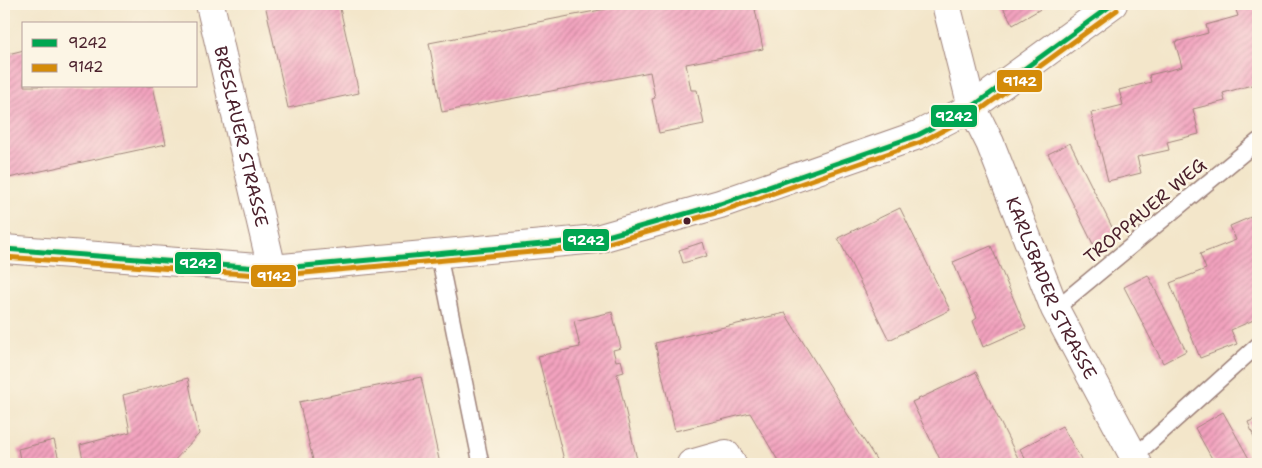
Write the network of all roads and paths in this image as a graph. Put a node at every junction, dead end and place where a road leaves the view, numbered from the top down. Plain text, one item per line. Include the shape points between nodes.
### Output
1 (210, 4) edge
2 (946, 4) edge
3 (1113, 4) edge
4 (972, 107) junction
5 (1258, 141) edge
6 (4, 248) edge
7 (441, 266) dead end
8 (272, 269) junction
9 (1055, 309) junction
10 (1258, 345) edge
11 (1136, 461) edge
12 (481, 464) edge
13 (691, 464) edge
14 (732, 464) edge

1 - 8 street, BRESLAUER STRASSE
2 - 4 street, KARLSBADER STRASSE
3 - 4 street
4 - 8 street via 918,135 720,204 597,239
4 - 9 street, KARLSBADER STRASSE via 990,143
5 - 9 lane, TROPPAUER WEG
6 - 8 street
7 - 12 lane
9 - 11 street, KARLSBADER STRASSE
10 - 11 lane
13 - 14 street via 726,454

